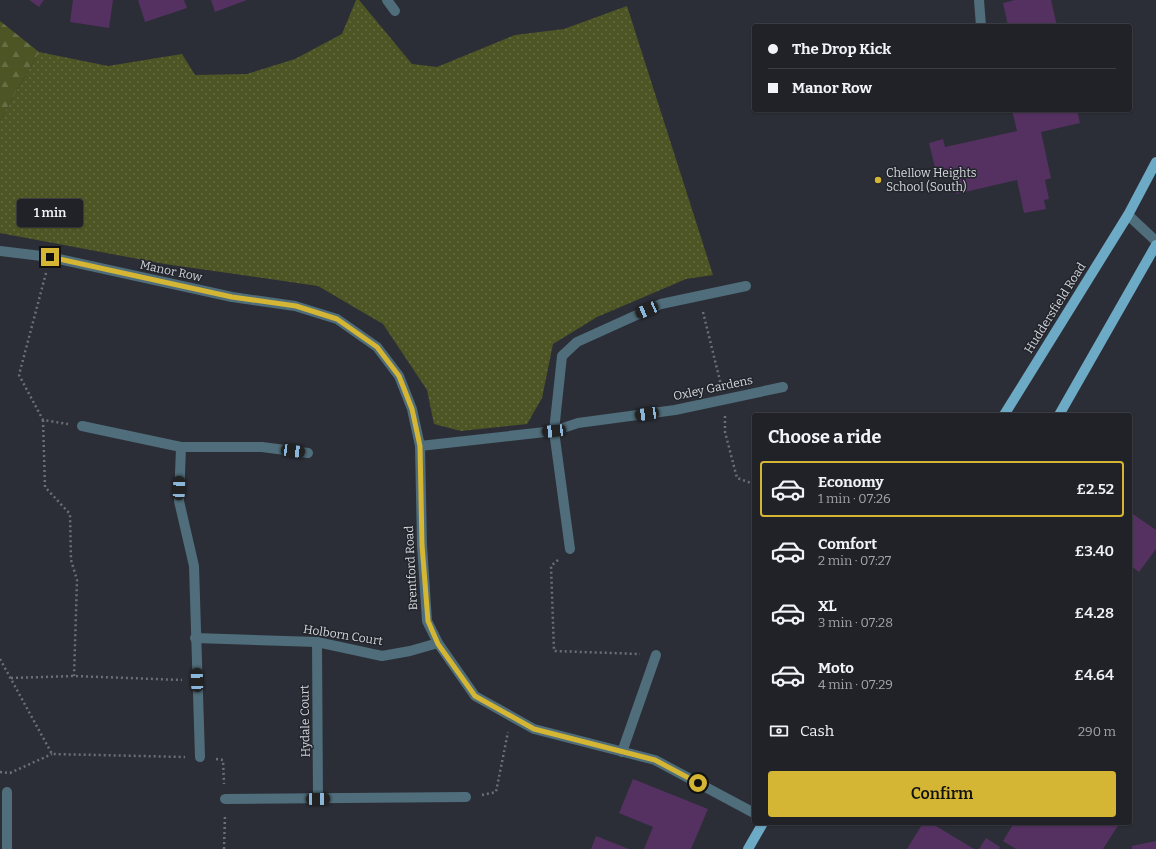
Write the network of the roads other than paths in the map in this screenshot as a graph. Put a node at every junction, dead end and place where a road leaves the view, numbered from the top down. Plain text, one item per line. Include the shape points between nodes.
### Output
1 (387, 0) edge
2 (979, 0) edge
3 (395, 11) dead end
4 (981, 24) edge
5 (1156, 162) edge
6 (1128, 215) junction
7 (1156, 241) edge
8 (1156, 245) edge
9 (0, 251) edge
10 (746, 286) dead end
11 (337, 319) joint
12 (783, 387) dead end
13 (1005, 413) edge
14 (1060, 413) edge
15 (82, 426) road end
16 (554, 431) junction
17 (420, 446) junction
18 (180, 447) junction
19 (308, 452) dead end
20 (570, 549) road end
21 (196, 638) junction
22 (316, 642) junction
23 (438, 644) junction
24 (656, 655) road end
25 (622, 752) junction
26 (200, 757) road end
27 (7, 792) dead end
28 (466, 797) road end
29 (225, 798) road end
30 (318, 799) junction
31 (752, 812) edge
32 (762, 825) edge
33 (7, 849) edge
34 (748, 849) edge

1 - 3 street
2 - 4 street
5 - 6 main road, Huddersfield Road
6 - 7 street
6 - 13 main road, Huddersfield Road
8 - 14 main road
9 - 11 street, Manor Row via 50,257 232,297 296,306
10 - 16 street via 661,304 577,342 562,356
11 - 17 street, Brentford Road via 377,347 399,376 412,409
12 - 16 street, Oxley Gardens via 675,410 578,423
15 - 18 street
16 - 17 street, Oxley Gardens
16 - 20 street
17 - 23 street, Brentford Road via 422,545 428,621
18 - 19 street via 262,447
18 - 21 street via 179,501 194,566
21 - 22 street, Holborn Court
21 - 26 street
22 - 23 street, Holborn Court via 382,656
22 - 30 street, Hydale Court
23 - 25 street, Brentford Road via 475,696 534,729
24 - 25 street
25 - 31 street, Brentford Road via 655,760
27 - 33 street
28 - 30 street
29 - 30 street
32 - 34 main road

